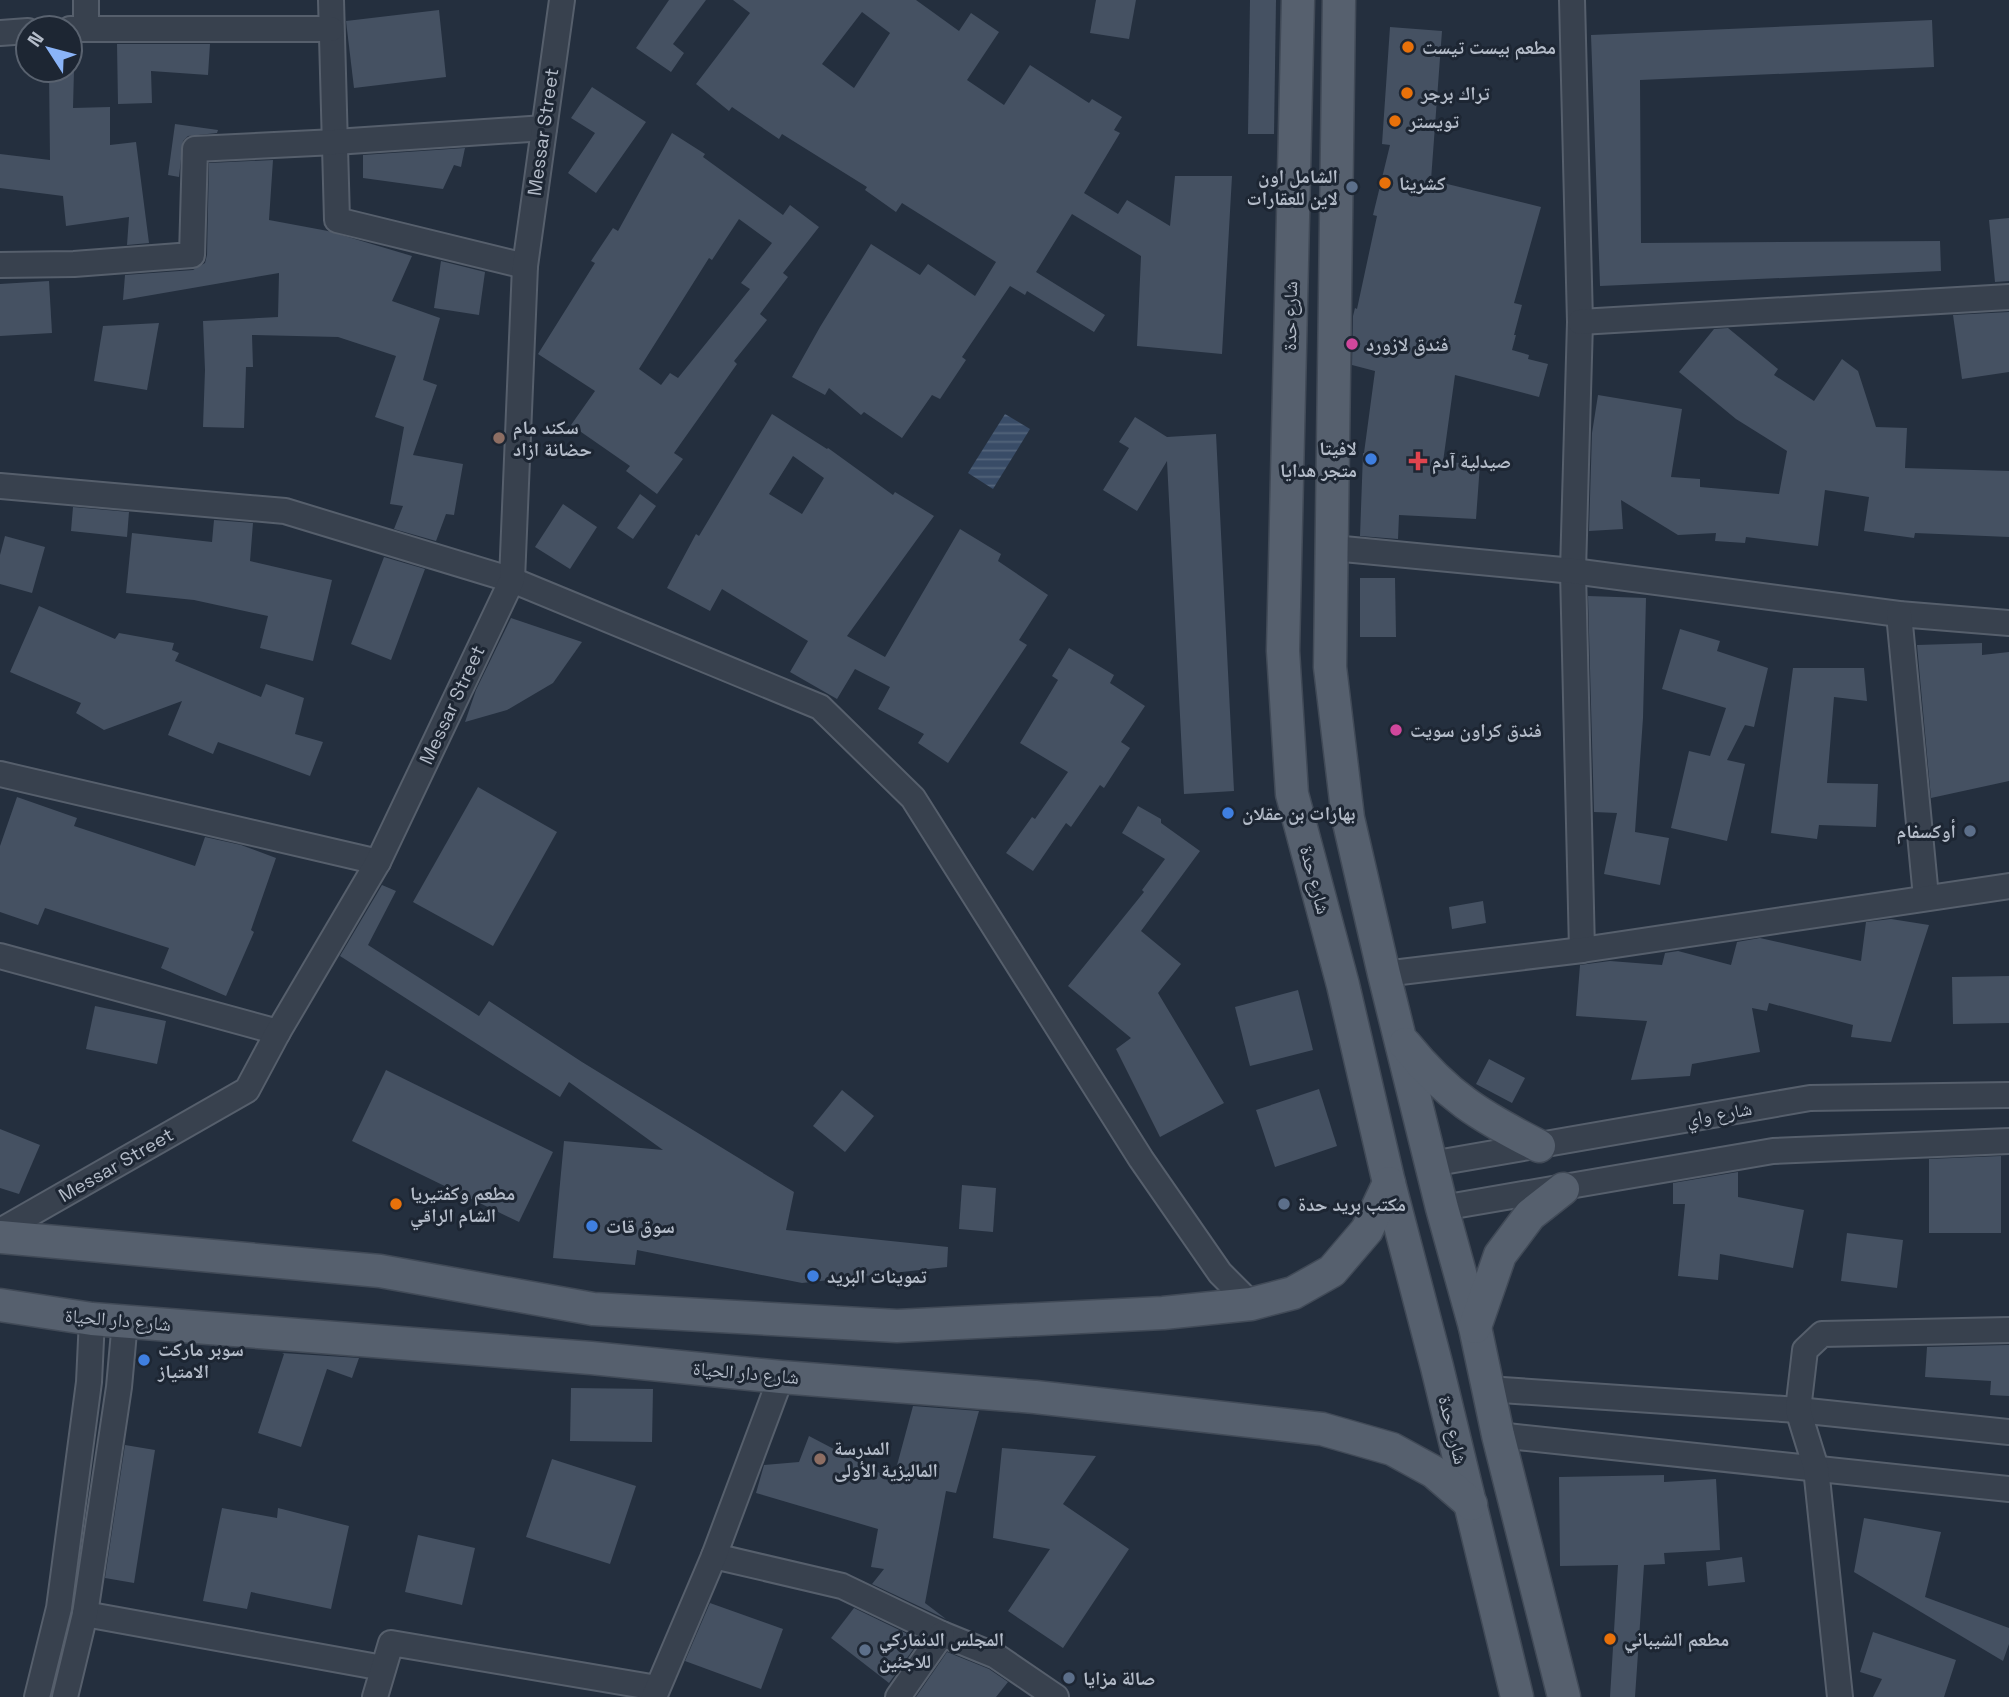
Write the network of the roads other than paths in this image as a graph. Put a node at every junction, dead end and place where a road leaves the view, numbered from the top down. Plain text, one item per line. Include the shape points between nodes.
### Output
1 (331, 0) edge
2 (562, 0) edge
3 (1297, 0) edge
4 (1339, 0) edge
5 (1572, 0) edge
6 (84, 29) edge
7 (331, 29) junction
8 (544, 128) junction
9 (335, 142) junction
10 (0, 265) edge
11 (525, 267) junction
12 (2009, 297) edge
13 (1580, 322) junction
14 (0, 486) edge
15 (1333, 548) junction
16 (1573, 571) junction
17 (512, 580) junction
18 (1899, 614) junction
19 (2009, 622) edge
20 (0, 774) edge
21 (378, 862) junction
22 (2009, 886) edge
23 (1926, 897) junction
24 (1582, 950) junction
25 (0, 956) edge
26 (1384, 974) junction
27 (1343, 985) junction
28 (278, 1032) junction
29 (1400, 1036) junction
30 (2009, 1095) edge
31 (2009, 1141) edge
32 (1539, 1146) junction
33 (1432, 1164) junction
34 (1389, 1183) junction
35 (1563, 1189) junction
36 (1442, 1209) junction
37 (0, 1234) edge
38 (1251, 1304) junction
39 (0, 1305) edge
40 (593, 1309) junction
41 (92, 1319) junction
42 (125, 1321) junction
43 (1475, 1327) junction
44 (2009, 1330) edge
45 (591, 1358) junction
46 (780, 1377) junction
47 (1487, 1389) junction
48 (1798, 1410) junction
49 (2009, 1432) edge
50 (1498, 1435) junction
51 (1816, 1468) junction
52 (2009, 1489) edge
53 (1471, 1504) junction
54 (713, 1556) junction
55 (85, 1614) junction
56 (942, 1634) junction
57 (383, 1668) junction
58 (656, 1692) edge
59 (37, 1697) edge
60 (65, 1697) edge
61 (375, 1697) edge
62 (898, 1697) edge
63 (1056, 1697) edge
64 (1517, 1697) edge
65 (1564, 1697) edge
66 (1840, 1697) edge

1 - 7 street
2 - 8 street, Messar Street
3 - 27 main road, شارع حدة via 1283,651 1292,794
4 - 15 main road
5 - 13 street
6 - 7 street
7 - 9 street
8 - 9 street
8 - 11 street, Messar Street
9 - 10 street via 195,149 192,255
9 - 11 street via 337,220
11 - 17 street, Messar Street
12 - 13 street
13 - 16 street
14 - 17 street via 285,511
15 - 16 street
15 - 26 main road via 1330,667 1348,818
16 - 18 street
16 - 24 street
17 - 21 street, Messar Street
17 - 38 street via 820,707 913,798 1141,1159 1220,1273
18 - 19 street
18 - 23 street
20 - 21 street
21 - 28 street, Messar Street
22 - 23 street
23 - 24 street
24 - 26 street
25 - 28 street
26 - 27 main road
26 - 29 main road
27 - 34 main road, شارع حدة
28 - 37 street, Messar Street via 247,1090
29 - 32 main road via 1429,1073 1460,1101
29 - 33 main road
30 - 32 street, شارع واي via 1810,1098
31 - 35 street via 1773,1152
32 - 33 street, شارع واي
33 - 36 main road
34 - 38 main road via 1367,1230 1332,1270 1293,1293
34 - 53 main road, شارع حدة
35 - 36 street
35 - 43 main road via 1530,1215 1500,1255
36 - 43 main road
37 - 40 main road via 380,1271
38 - 40 main road via 1163,1313 897,1326
39 - 41 main road, شارع دار الحياة
40 - 45 main road
41 - 42 main road, شارع دار الحياة
41 - 59 street via 89,1382 59,1608
42 - 45 main road, شارع دار الحياة
42 - 55 street
43 - 47 main road
44 - 48 street via 1822,1334 1805,1350
45 - 46 main road, شارع دار الحياة
46 - 53 main road, شارع دار الحياة via 1035,1397 1322,1429 1392,1449 1434,1472
46 - 54 street
47 - 48 street
47 - 50 main road
48 - 49 street
48 - 51 street
50 - 51 street
50 - 65 main road
51 - 52 street
51 - 66 street
53 - 64 main road, شارع حدة
54 - 56 street via 842,1586
54 - 58 street
55 - 57 street
55 - 60 street
56 - 62 street
56 - 63 street via 996,1656
57 - 58 street via 390,1643
57 - 61 street

